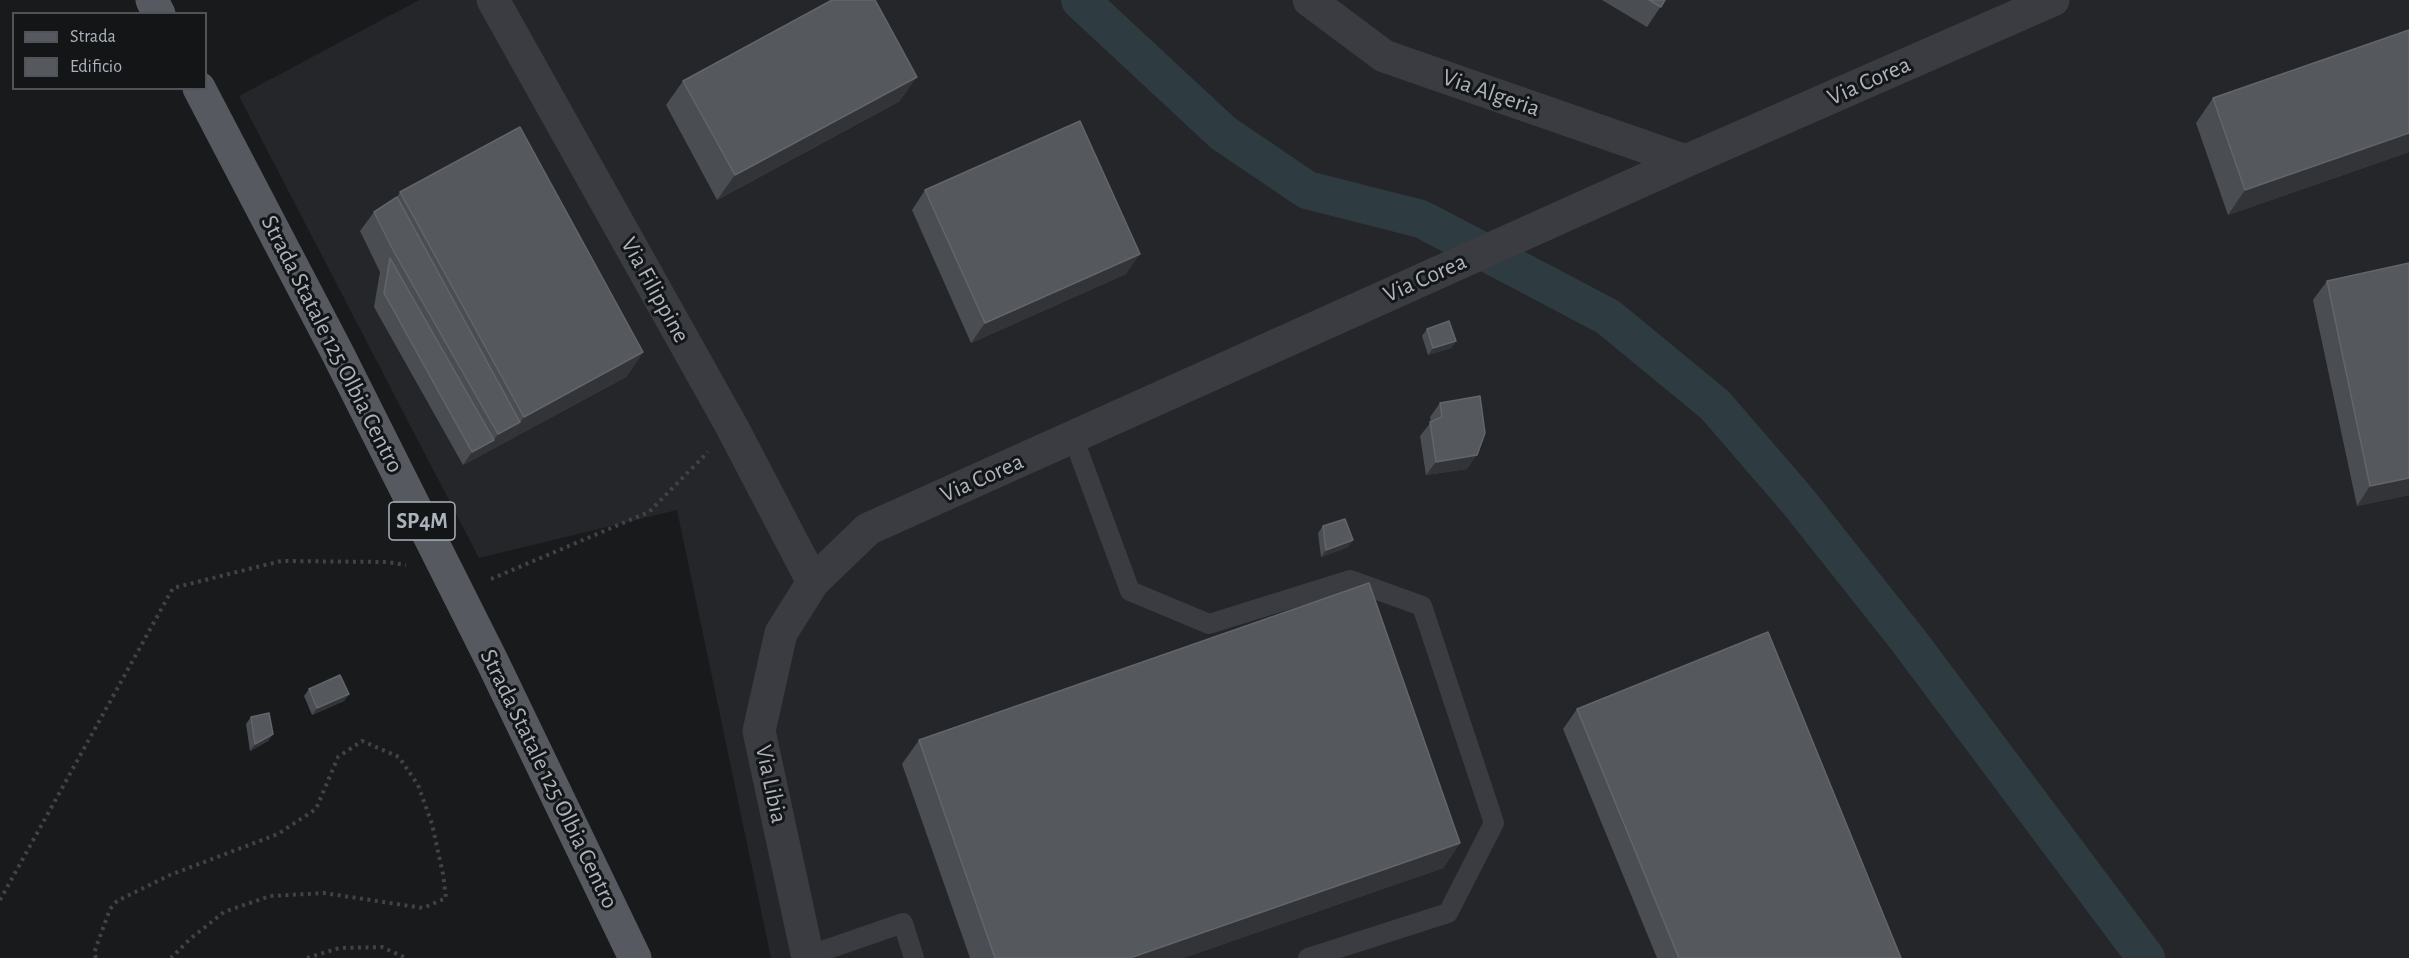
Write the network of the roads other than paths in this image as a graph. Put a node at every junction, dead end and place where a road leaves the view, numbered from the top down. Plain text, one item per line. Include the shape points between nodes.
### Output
1 (493, 0) edge
2 (1309, 0) edge
3 (2053, 0) edge
4 (200, 90) edge
5 (1686, 161) junction
6 (1073, 437) junction
7 (813, 582) junction
8 (808, 957) edge
9 (635, 958) edge
10 (914, 958) edge
11 (1308, 958) edge

1 - 7 street, Via Filippine via 732,427
2 - 5 street, Via Algeria via 1384,56
3 - 5 street, Via Corea
4 - 9 main road, Strada Statale 125 Olbia Centro / SP4M, bridge via 338,352
5 - 6 street, Via Corea
6 - 7 street, Via Corea via 868,529
6 - 11 lane via 1130,591 1209,624 1350,579 1422,606 1494,823 1448,913
7 - 8 street, Via Libia via 781,633 759,731
8 - 10 lane via 903,923

